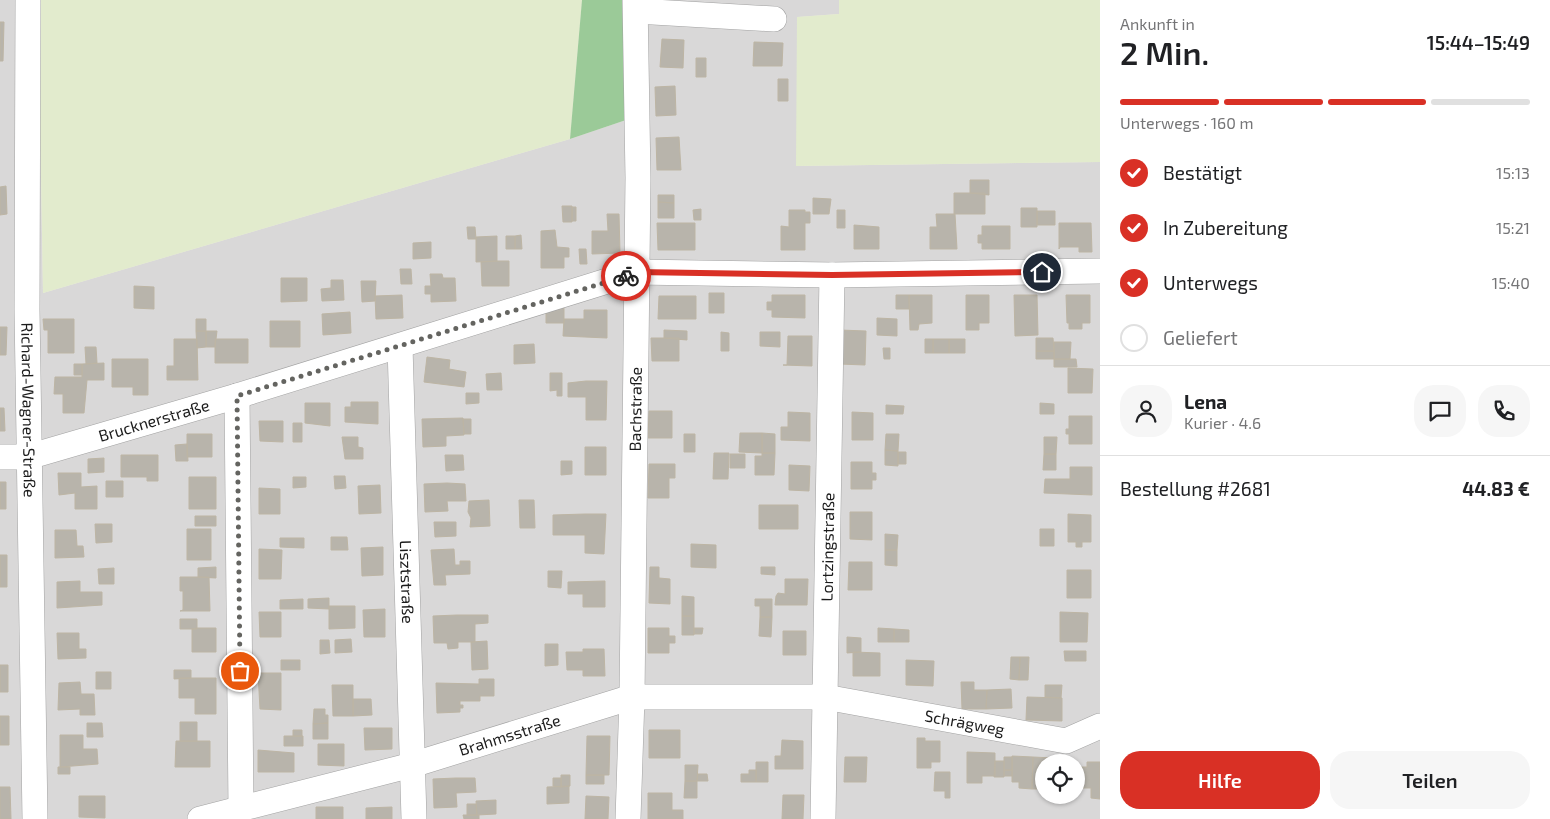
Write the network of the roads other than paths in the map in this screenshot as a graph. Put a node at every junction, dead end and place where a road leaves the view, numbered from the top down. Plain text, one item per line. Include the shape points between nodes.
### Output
1 (28, 0) edge
2 (635, 6) edge
3 (774, 20) dead end
4 (1100, 271) edge
5 (636, 272) junction
6 (832, 275) junction
7 (400, 346) junction
8 (237, 396) junction
9 (0, 457) edge
10 (28, 457) junction
11 (632, 697) junction
12 (825, 697) junction
13 (1100, 726) edge
14 (412, 765) junction
15 (241, 809) junction
16 (35, 819) edge
17 (200, 819) edge
18 (414, 819) edge
19 (628, 819) edge
20 (822, 819) edge

1 - 10 street, Richard-Wagner-Straße
2 - 3 street
2 - 5 street, Bachstraße
4 - 6 street, Brucknerstraße
5 - 6 street, Brucknerstraße
5 - 7 street, Brucknerstraße
5 - 11 street, Bachstraße
6 - 12 street, Lortzingstraße
7 - 8 street, Brucknerstraße
7 - 14 street, Lisztstraße
8 - 10 street, Brucknerstraße
8 - 15 street
9 - 10 street, Brucknerstraße
10 - 16 street, Richard-Wagner-Straße
11 - 12 street, Brahmsstraße
11 - 14 street, Brahmsstraße
11 - 19 street, Bachstraße
12 - 13 street, Schrägweg via 1066,741
12 - 20 street, Lortzingstraße
14 - 15 street, Brahmsstraße
14 - 18 street, Lisztstraße
15 - 17 street, Brahmsstraße

